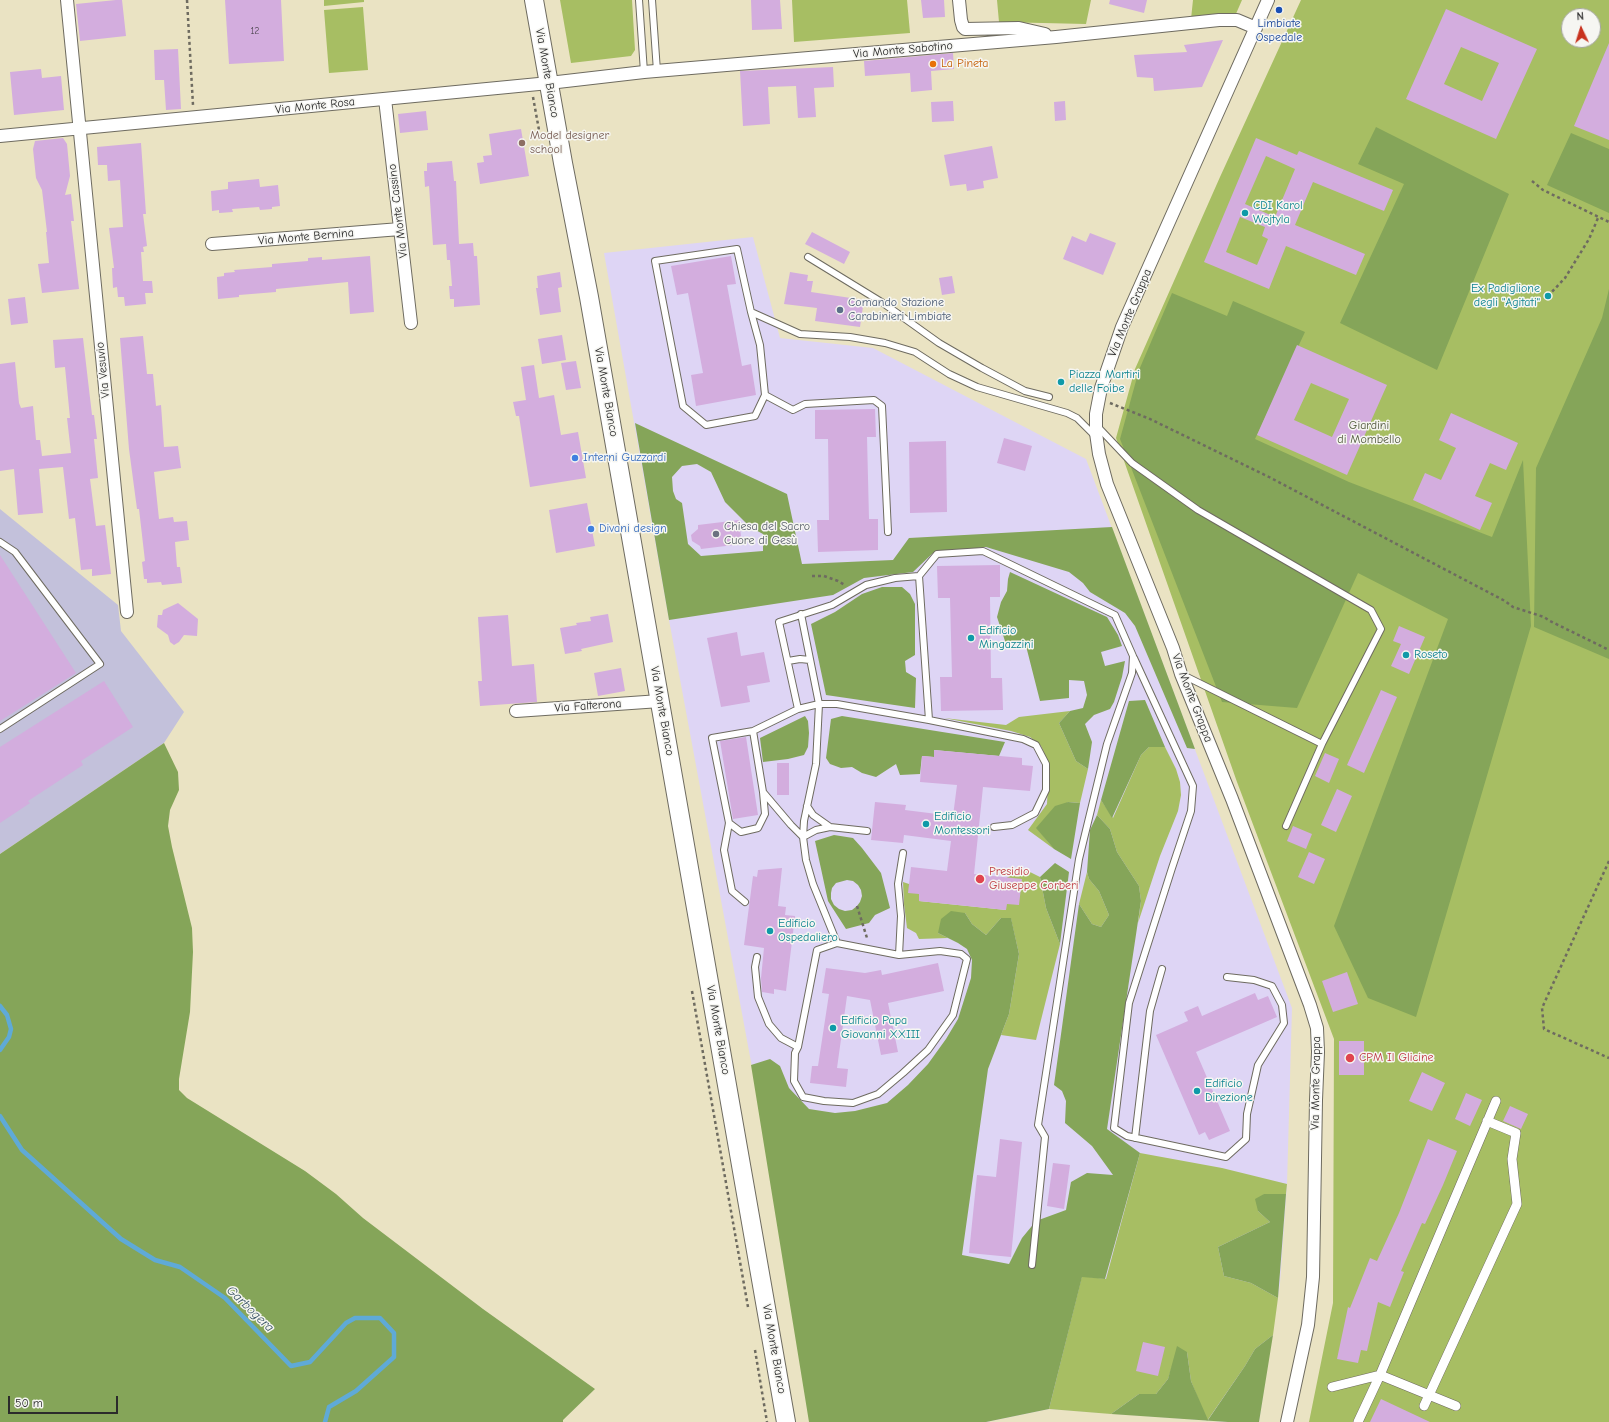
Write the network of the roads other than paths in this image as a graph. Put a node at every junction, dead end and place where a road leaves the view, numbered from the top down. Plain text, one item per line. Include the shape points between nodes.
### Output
1 (67, 0) edge
2 (534, 0) edge
3 (639, 0) edge
4 (652, 0) edge
5 (959, 0) edge
6 (1268, 0) edge
7 (1256, 28) junction
8 (1056, 37) junction
9 (657, 71) junction
10 (644, 72) junction
11 (549, 83) junction
12 (385, 99) junction
13 (80, 128) junction
14 (0, 136) edge
15 (400, 229) junction
16 (212, 244) dead end
17 (808, 257) dead end
18 (751, 312) junction
19 (412, 323) dead end
20 (765, 396) junction
21 (1049, 397) dead end
22 (1096, 431) junction
23 (888, 532) dead end
24 (0, 542) edge
25 (920, 576) junction
26 (127, 612) dead end
27 (801, 614) junction
28 (1133, 656) junction
29 (810, 660) junction
30 (788, 661) junction
31 (1181, 674) junction
32 (660, 701) junction
33 (819, 704) junction
34 (798, 709) junction
35 (516, 711) dead end
36 (929, 720) junction
37 (0, 729) edge
38 (752, 731) junction
39 (1322, 744) junction
40 (763, 792) junction
41 (807, 806) junction
42 (729, 823) junction
43 (1286, 826) dead end
44 (830, 827) junction
45 (994, 827) dead end
46 (867, 832) dead end
47 (803, 837) junction
48 (903, 853) dead end
49 (744, 902) dead end
50 (837, 943) junction
51 (899, 955) junction
52 (757, 956) dead end
53 (1162, 969) dead end
54 (1226, 977) dead end
55 (798, 1046) junction
56 (1496, 1101) dead end
57 (1487, 1121) junction
58 (1135, 1138) junction
59 (1032, 1265) dead end
60 (1380, 1375) junction
61 (1332, 1387) dead end
62 (1429, 1395) junction
63 (1424, 1406) dead end
64 (1456, 1406) dead end
65 (786, 1422) edge
66 (1287, 1422) edge
67 (1358, 1422) edge

1 - 13 street
2 - 11 main road, Via Monte Bianco
3 - 10 lane
4 - 9 lane
5 - 8 street via 961,20 965,29 1018,28
6 - 7 street, Via Monte Grappa
7 - 8 street, Via Monte Sabotino via 1230,19
7 - 22 street, Via Monte Grappa via 1122,327 1099,398
8 - 9 street, Via Monte Sabotino
9 - 10 street, Via Monte Sabotino
10 - 11 street, Via Monte Sabotino
11 - 12 street, Via Monte Rosa
11 - 32 main road, Via Monte Bianco
12 - 13 street, Via Monte Rosa
12 - 15 street, Via Monte Cassino
13 - 14 street, Via Monte Rosa
13 - 26 street, Via Vesuvio
15 - 16 street, Via Monte Bernina
15 - 19 street, Via Monte Cassino
17 - 21 lane via 883,303 939,343 982,368 1025,391
18 - 20 lane via 760,345
18 - 20 lane via 737,249 655,261 683,406 706,425 755,416
18 - 22 lane via 800,334 885,342 916,352 949,374 977,387 1067,413
20 - 23 lane via 793,410 805,404 874,400 882,406
22 - 31 street, Via Monte Grappa via 1107,484
22 - 39 lane via 1132,463 1198,510 1371,610 1381,629
24 - 37 lane via 14,552 100,664
25 - 27 lane via 895,578 866,585 832,605
25 - 28 lane via 937,554 983,552 1115,614
25 - 36 lane
27 - 29 lane
27 - 30 lane via 779,622
28 - 58 lane via 1193,786 1191,810 1129,1002 1114,1128
28 - 59 lane via 1132,673 1107,744 1079,859 1038,1125 1045,1137
29 - 30 lane
29 - 33 lane
30 - 34 lane
31 - 39 lane
31 - 66 street, Via Monte Grappa via 1235,806 1317,1028 1313,1278 1308,1325
32 - 35 street, Via Falterona
32 - 65 main road, Via Monte Bianco
33 - 34 lane
33 - 36 lane via 837,704
33 - 41 lane via 816,764
34 - 38 lane
36 - 45 lane via 1023,739 1036,746 1046,764 1046,790 1035,813 1012,825
38 - 40 lane
38 - 42 lane via 712,738
39 - 43 lane
40 - 42 lane via 765,814 758,828 741,832
40 - 47 lane
41 - 44 lane via 813,815
41 - 47 lane
42 - 49 lane via 724,850 730,884 732,891
44 - 46 lane
44 - 47 lane via 816,830
47 - 50 lane via 813,884
48 - 51 lane via 898,884 901,916
50 - 51 lane
50 - 55 lane via 817,950
51 - 55 lane via 940,951 961,954 967,959 953,1015 928,1050 903,1073 878,1094 853,1103 803,1097 794,1081 795,1053
52 - 55 lane via 755,967 758,997 769,1024 781,1038
53 - 58 lane via 1150,1011
54 - 58 lane via 1254,980 1272,986 1282,1005 1284,1023 1258,1065 1247,1114 1246,1139 1226,1157
56 - 57 street
57 - 60 street
57 - 62 street via 1516,1133 1512,1159 1517,1204
60 - 61 street
60 - 62 street
60 - 67 street
62 - 63 street
62 - 64 street

